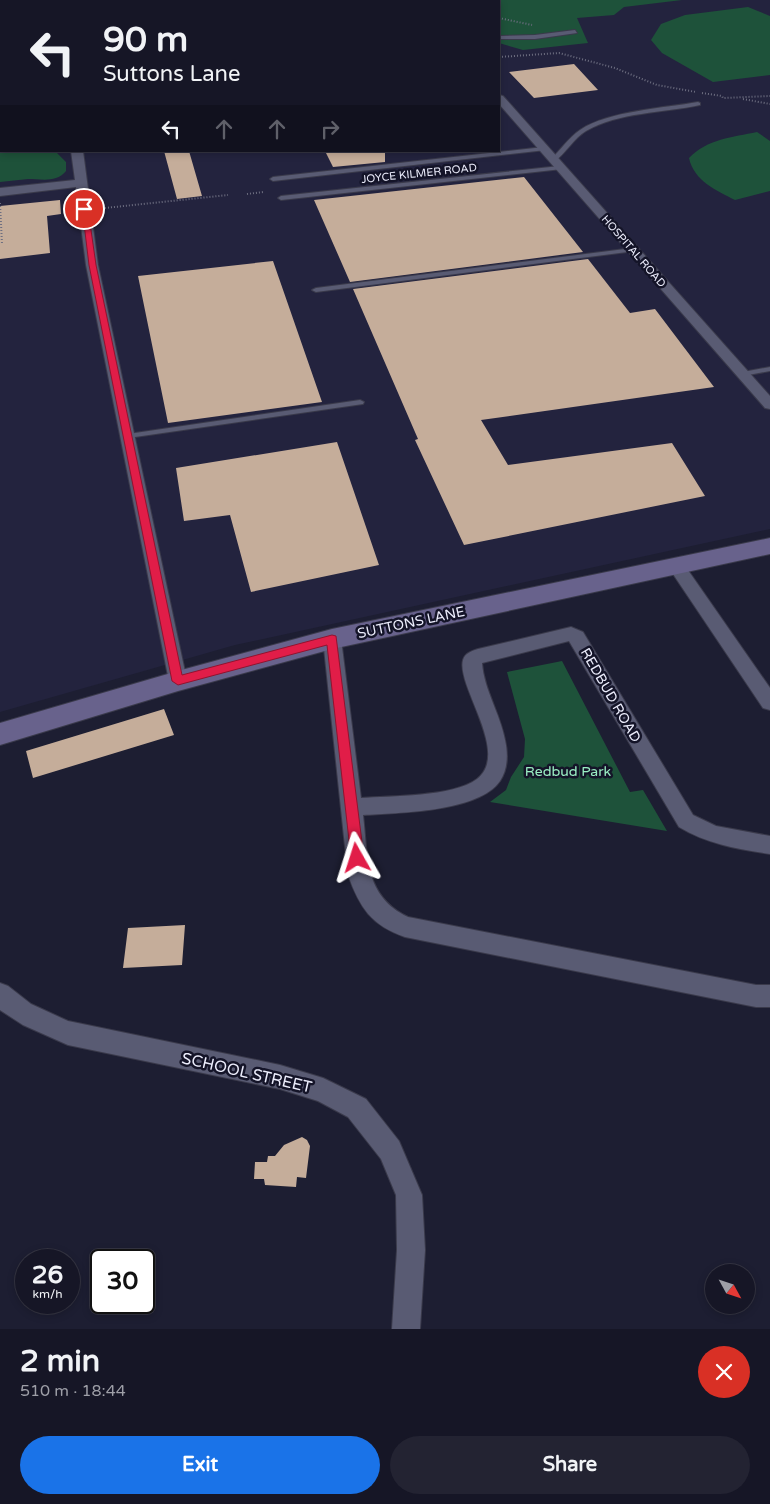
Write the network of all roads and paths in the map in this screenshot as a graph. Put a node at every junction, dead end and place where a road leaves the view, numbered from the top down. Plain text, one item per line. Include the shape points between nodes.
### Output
1 (575, 32) dead end
2 (500, 38) edge
3 (500, 58) edge
4 (770, 96) edge
5 (738, 98) junction
6 (500, 99) edge
7 (698, 104) dead end
8 (770, 104) edge
9 (544, 149) junction
10 (77, 152) edge
11 (557, 164) junction
12 (273, 179) dead end
13 (81, 183) junction
14 (0, 192) edge
15 (263, 192) dead end
16 (247, 194) dead end
17 (228, 195) dead end
18 (281, 198) dead end
19 (0, 200) edge
20 (105, 208) dead end
21 (1, 240) edge
22 (2, 244) dead end
23 (633, 250) junction
24 (316, 290) dead end
25 (770, 369) edge
26 (743, 374) junction
27 (360, 402) dead end
28 (770, 405) edge
29 (128, 436) junction
30 (770, 546) edge
31 (677, 567) junction
32 (332, 639) junction
33 (178, 681) junction
34 (770, 703) edge
35 (0, 734) edge
36 (352, 807) junction
37 (770, 845) edge
38 (0, 994) edge
39 (770, 996) edge
40 (406, 1329) edge

1 - 2 lane
3 - 5 path via 559,53 615,68 657,85
4 - 5 path
5 - 8 path
6 - 9 street, HOSPITAL ROAD
7 - 11 lane via 611,120 583,131
9 - 11 street, HOSPITAL ROAD
9 - 12 lane, JOYCE KILMER ROAD
10 - 13 street
11 - 18 lane, JOYCE KILMER ROAD
11 - 23 street, HOSPITAL ROAD
13 - 14 street
13 - 29 street via 94,274
15 - 16 path
17 - 20 path
19 - 21 path
21 - 22 path
23 - 24 lane
23 - 26 street, HOSPITAL ROAD
25 - 26 lane
26 - 28 street, HOSPITAL ROAD
27 - 29 lane
29 - 33 street
30 - 31 street, SUTTONS LANE
31 - 32 street, SUTTONS LANE
31 - 34 street
32 - 33 street, SUTTONS LANE
32 - 36 street
33 - 35 street, SUTTONS LANE
36 - 37 street, REDBUD ROAD via 449,799 470,793 484,784 493,775 497,758 494,734 472,660 570,634 576,637 686,821 700,831 714,835
36 - 39 street via 359,875 372,907 386,919 405,927 756,996
38 - 40 street, SCHOOL STREET via 8,1003 37,1021 68,1032 280,1077 322,1090 357,1108 390,1150 409,1195 412,1250

